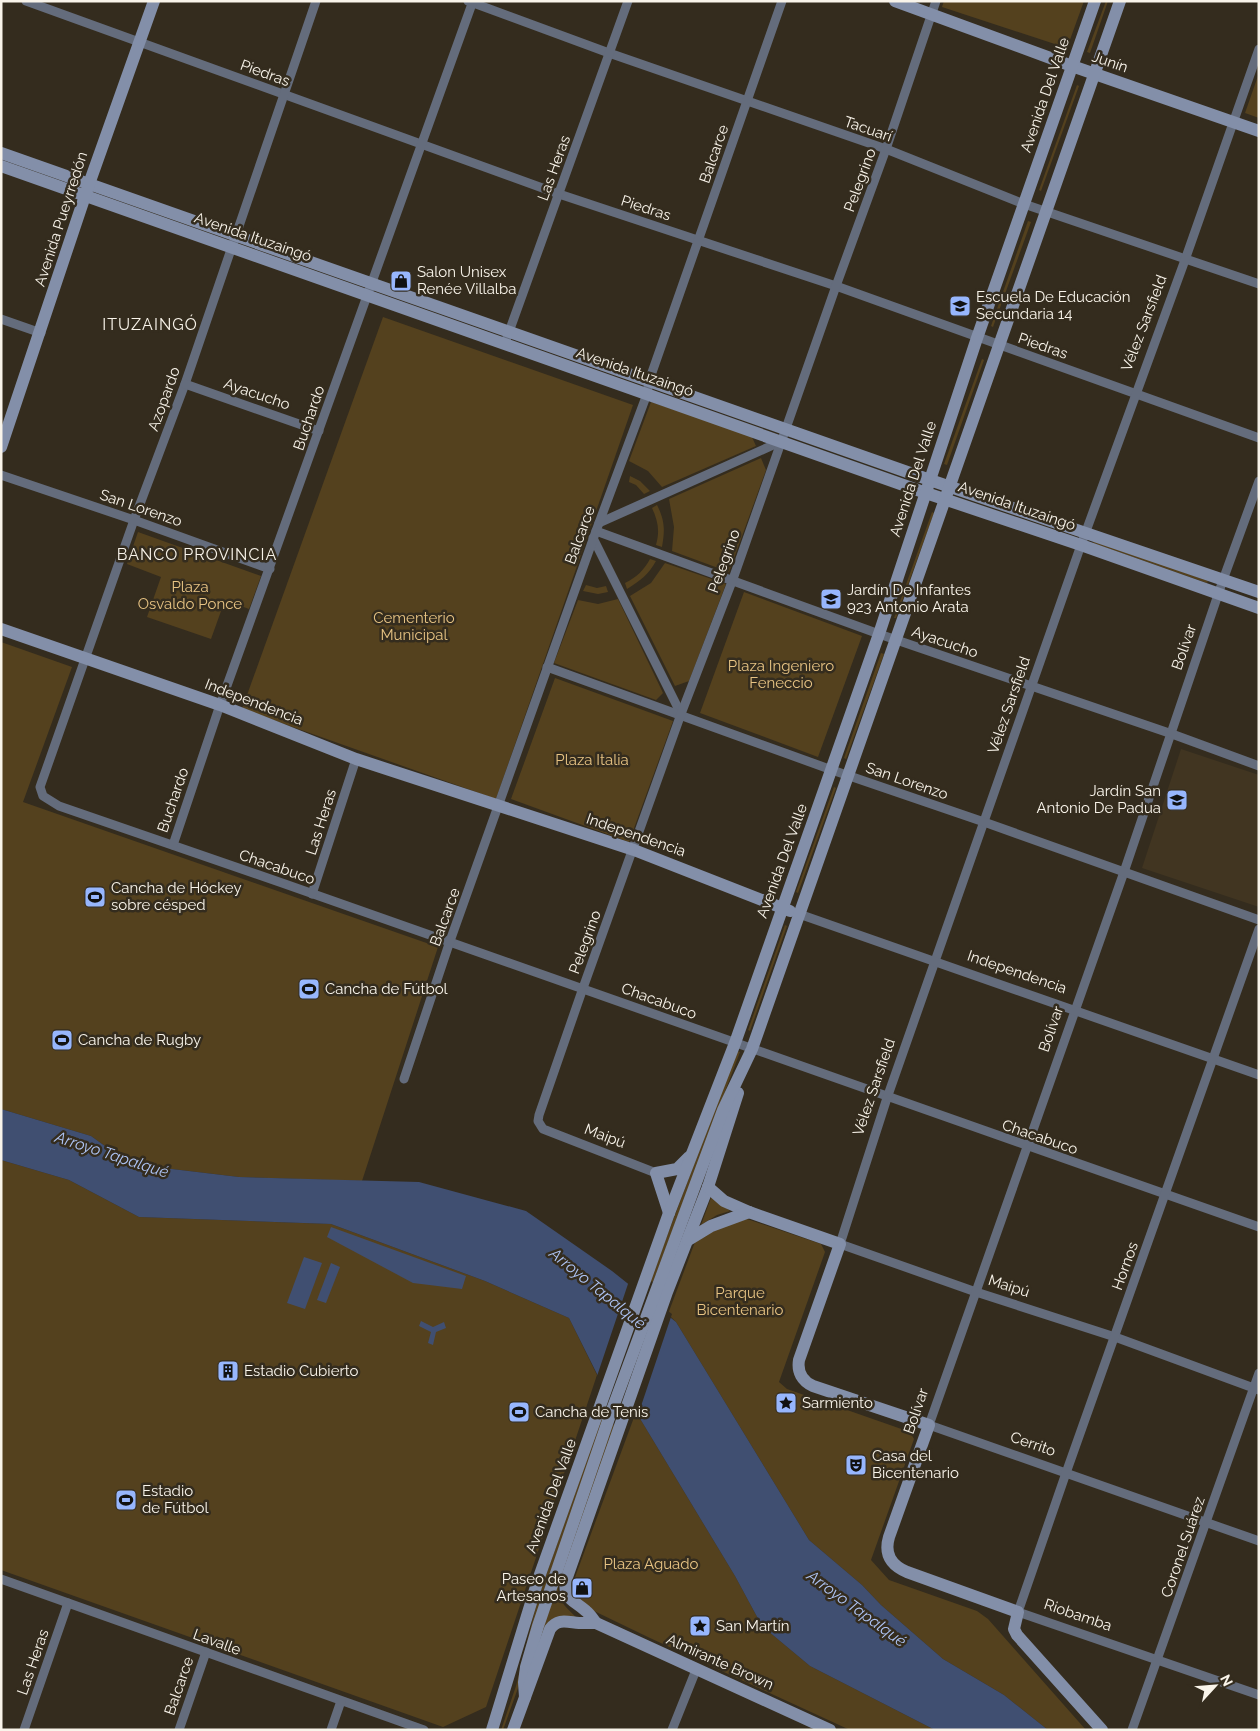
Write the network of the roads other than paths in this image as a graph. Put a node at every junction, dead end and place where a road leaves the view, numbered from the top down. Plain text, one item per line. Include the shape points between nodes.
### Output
1 (26, 1) edge
2 (154, 1) edge
3 (316, 1) edge
4 (628, 1) edge
5 (782, 1) edge
6 (895, 1) edge
7 (936, 1) edge
8 (1095, 1) edge
9 (1120, 1) edge
10 (471, 2) edge
11 (932, 15) junction
12 (140, 41) junction
13 (1259, 49) edge
14 (609, 53) junction
15 (1072, 66) junction
16 (1094, 73) junction
17 (283, 94) junction
18 (747, 102) junction
19 (1234, 122) junction
20 (1259, 131) edge
21 (421, 143) junction
22 (886, 149) junction
23 (1, 153) edge
24 (1, 166) edge
25 (87, 190) junction
26 (559, 194) junction
27 (1024, 204) junction
28 (1046, 211) junction
29 (699, 240) junction
30 (234, 241) junction
31 (1185, 260) junction
32 (1259, 284) edge
33 (836, 286) junction
34 (369, 289) junction
35 (1, 319) edge
36 (41, 333) junction
37 (507, 338) junction
38 (977, 338) junction
39 (999, 346) junction
40 (185, 384) junction
41 (648, 387) junction
42 (1136, 393) junction
43 (319, 431) junction
44 (784, 435) junction
45 (1259, 438) edge
46 (1, 447) edge
47 (1, 475) edge
48 (930, 480) junction
49 (1259, 481) edge
50 (926, 493) junction
51 (948, 493) junction
52 (134, 520) junction
53 (596, 531) junction
54 (1084, 539) junction
55 (270, 569) junction
56 (733, 580) junction
57 (1223, 580) junction
58 (1259, 592) edge
59 (1219, 594) junction
60 (1259, 608) edge
61 (1, 629) edge
62 (880, 634) junction
63 (896, 639) junction
64 (86, 659) junction
65 (547, 667) junction
66 (1033, 686) junction
67 (220, 705) junction
68 (681, 714) junction
69 (1172, 734) junction
70 (356, 759) junction
71 (1259, 766) edge
72 (832, 770) junction
73 (848, 776) junction
74 (49, 801) joint
75 (499, 807) junction
76 (984, 822) junction
77 (173, 844) junction
78 (634, 850) junction
79 (1124, 872) junction
80 (312, 894) junction
81 (782, 908) junction
82 (799, 914) junction
83 (1259, 920) edge
84 (1259, 930) edge
85 (450, 941) junction
86 (936, 961) junction
87 (583, 988) junction
88 (1075, 1010) junction
89 (735, 1044) junction
90 (752, 1049) junction
91 (1213, 1059) junction
92 (1259, 1075) edge
93 (404, 1079) dead end
94 (887, 1098) junction
95 (543, 1129) joint
96 (1027, 1147) junction
97 (692, 1154) junction
98 (656, 1173) junction
99 (708, 1187) junction
100 (1165, 1195) junction
101 (749, 1212) junction
102 (669, 1213) junction
103 (1259, 1227) edge
104 (688, 1240) junction
105 (840, 1244) junction
106 (662, 1291) junction
107 (976, 1292) junction
108 (1115, 1337) junction
109 (1259, 1373) edge
110 (800, 1374) joint
111 (1256, 1389) edge
112 (609, 1418) junction
113 (929, 1425) junction
114 (1066, 1472) junction
115 (1207, 1521) junction
116 (1259, 1541) edge
117 (890, 1560) joint
118 (1, 1580) edge
119 (68, 1603) junction
120 (1018, 1612) junction
121 (596, 1623) junction
122 (206, 1652) junction
123 (1158, 1660) junction
124 (696, 1670) junction
125 (525, 1696) junction
126 (1259, 1696) edge
127 (341, 1701) junction
128 (794, 1714) junction
129 (24, 1730) edge
130 (179, 1730) edge
131 (331, 1730) edge
132 (424, 1730) edge
133 (492, 1730) edge
134 (513, 1730) edge
135 (672, 1730) edge
136 (809, 1730) edge
137 (830, 1730) edge
138 (1102, 1730) edge
139 (1132, 1730) edge

1 - 12 street, Piedras
2 - 12 main road, Avenida Pueyrredón
3 - 17 street, Azopardo
4 - 14 street, Las Heras
5 - 18 street, Balcarce
6 - 11 main road, Junín
7 - 11 street, Pelegrino
8 - 15 main road, Avenida Del Valle
9 - 16 main road, Avenida Del Valle
10 - 14 street, Tacuarí
10 - 21 street, Buchardo
11 - 15 main road, Junín
11 - 22 street, Pelegrino
12 - 17 street, Piedras
12 - 25 main road, Avenida Pueyrredón
13 - 19 street, Vélez Sarsfield
14 - 18 street, Tacuarí
14 - 26 street, Las Heras
15 - 16 main road, Junín
15 - 27 main road, Avenida Del Valle
16 - 19 main road, Junín
16 - 28 main road, Avenida Del Valle
17 - 21 street, Piedras
17 - 30 street, Azopardo
18 - 22 street, Tacuarí
18 - 29 street, Balcarce
19 - 20 main road, Junín
19 - 31 street, Vélez Sarsfield
21 - 26 street, Piedras
21 - 34 street, Buchardo
22 - 27 street, Tacuarí
22 - 33 street, Pelegrino
23 - 25 main road, Avenida Ituzaingó
24 - 25 main road, Avenida Ituzaingó
25 - 30 main road, Avenida Ituzaingó
25 - 36 main road, Avenida Pueyrredón
26 - 29 street, Piedras
26 - 37 street, Las Heras
27 - 28 street, Tacuarí
27 - 38 main road, Avenida Del Valle
28 - 31 street, Tacuarí
28 - 39 main road, Avenida Del Valle
29 - 33 street, Piedras
29 - 41 street, Balcarce
30 - 34 main road, Avenida Ituzaingó
30 - 40 street, Azopardo
31 - 32 street, Tacuarí
31 - 42 street, Vélez Sarsfield
33 - 38 street, Piedras
33 - 44 street, Pelegrino
34 - 37 main road, Avenida Ituzaingó
34 - 43 street, Buchardo
35 - 36 street
36 - 46 main road, Avenida Pueyrredón
37 - 41 main road, Avenida Ituzaingó
38 - 39 street, Piedras
38 - 48 main road, Avenida Del Valle
39 - 42 street, Piedras
39 - 51 main road, Avenida Del Valle
40 - 43 street, Ayacucho
40 - 52 street, Azopardo
41 - 44 main road, Avenida Ituzaingó
41 - 53 street, Balcarce
42 - 45 street, Piedras
42 - 54 street, Vélez Sarsfield
43 - 55 street, Buchardo
44 - 48 main road, Avenida Ituzaingó
44 - 50 main road, Avenida Ituzaingó
44 - 53 street
44 - 56 street, Pelegrino
47 - 52 street, San Lorenzo
48 - 50 main road, Avenida Del Valle
48 - 51 main road, Avenida Ituzaingó
49 - 57 street, Bolívar
50 - 51 main road, Avenida Ituzaingó
50 - 62 main road, Avenida Del Valle
51 - 54 main road, Avenida Ituzaingó
51 - 63 main road, Avenida Del Valle
52 - 55 street, San Lorenzo
52 - 64 street, Azopardo
53 - 56 street, Ayacucho
53 - 65 street, Balcarce
53 - 68 street
54 - 57 main road, Avenida Ituzaingó
54 - 59 main road, Avenida Ituzaingó
54 - 66 street, Vélez Sarsfield
55 - 67 street, Buchardo
56 - 62 street, Ayacucho
56 - 68 street, Pelegrino
57 - 58 main road, Avenida Ituzaingó
57 - 59 street, Bolívar
59 - 60 main road, Avenida Ituzaingó
59 - 69 street, Bolívar
61 - 64 main road, Independencia
62 - 63 street, Ayacucho
62 - 72 main road, Avenida Del Valle
63 - 66 street, Ayacucho
63 - 73 main road, Avenida Del Valle
64 - 67 main road, Independencia
64 - 74 street, Azopardo via 40,787
65 - 68 street, San Lorenzo
65 - 75 street, Balcarce
66 - 69 street, Ayacucho
66 - 76 street, Vélez Sarsfield
67 - 70 main road, Independencia
67 - 77 street, Buchardo
68 - 72 street, San Lorenzo
68 - 78 street, Pelegrino
69 - 71 street, Ayacucho
69 - 79 street, Bolívar
70 - 75 main road, Independencia
70 - 80 street, Las Heras
72 - 73 street, San Lorenzo
72 - 81 main road, Avenida Del Valle
73 - 76 street, San Lorenzo
73 - 82 main road, Avenida Del Valle
74 - 77 street, Chacabuco
75 - 78 main road, Independencia
75 - 85 street, Balcarce
76 - 79 street, San Lorenzo
76 - 86 street, Vélez Sarsfield
77 - 80 street, Chacabuco
78 - 81 main road, Independencia
78 - 87 street, Pelegrino
79 - 83 street, San Lorenzo
79 - 88 street, Bolívar
80 - 85 street, Chacabuco
81 - 82 main road, Independencia
81 - 89 main road, Avenida Del Valle
82 - 86 street, Independencia
82 - 90 main road, Avenida Del Valle
84 - 91 street, Hornos
85 - 87 street, Chacabuco
85 - 93 street, Balcarce
86 - 88 street, Independencia
86 - 94 street, Vélez Sarsfield
87 - 89 street, Chacabuco
87 - 95 street, Pelegrino via 539,1115 538,1121
88 - 91 street, Independencia
88 - 96 street, Bolívar
89 - 90 street, Chacabuco
89 - 97 main road, Avenida Del Valle
90 - 94 street, Chacabuco
90 - 99 main road, Avenida Del Valle
90 - 106 main road, Avenida Del Valle via 723,1110
91 - 92 street, Independencia
91 - 100 street, Hornos
94 - 96 street, Chacabuco
94 - 105 street, Vélez Sarsfield
95 - 98 street, Maipú
96 - 100 street, Chacabuco
96 - 107 street, Bolívar
97 - 98 main road via 677,1169
97 - 102 main road, Avenida Del Valle
98 - 102 main road
99 - 101 main road, Maipú via 724,1202
99 - 104 main road, Avenida Del Valle
100 - 103 street, Chacabuco
100 - 108 street, Hornos
101 - 104 main road via 711,1226
101 - 105 main road, Maipú
102 - 112 main road, Avenida Del Valle via 643,1282
104 - 106 main road, Avenida Del Valle
105 - 107 street, Maipú
105 - 110 main road, Vélez Sarsfield via 799,1360
106 - 112 main road, Avenida Del Valle
107 - 108 street, Maipú
107 - 113 street, Bolívar
108 - 111 street, Maipú
108 - 114 street, Hornos
109 - 111 street, Coronel Suárez
110 - 113 main road, Cerrito via 813,1386
111 - 115 street, Coronel Suárez
112 - 121 main road, Avenida Del Valle via 565,1586 570,1600 586,1610
112 - 125 main road, Avenida Del Valle via 538,1626 526,1667
112 - 133 main road, Avenida Del Valle via 538,1580
113 - 114 street, Cerrito
113 - 117 main road, Bolívar via 887,1543
114 - 115 street, Cerrito
114 - 120 street, Hornos
115 - 116 street, Cerrito
115 - 123 street, Coronel Suárez
117 - 120 main road, Riobamba via 901,1570
118 - 119 street, Lavalle
119 - 122 street, Lavalle
119 - 129 street, Las Heras
120 - 123 street, Riobamba
120 - 138 main road via 1014,1629 1017,1634
121 - 124 main road, Almirante Brown
121 - 125 main road via 563,1620 553,1625
122 - 127 street, Lavalle
122 - 130 street, Balcarce
123 - 126 street, Riobamba
123 - 139 street, Coronel Suárez
124 - 128 main road, Almirante Brown
124 - 135 street
125 - 134 main road, Avenida Del Valle
127 - 131 street
127 - 132 street, Lavalle
128 - 136 main road
128 - 137 main road, Almirante Brown

